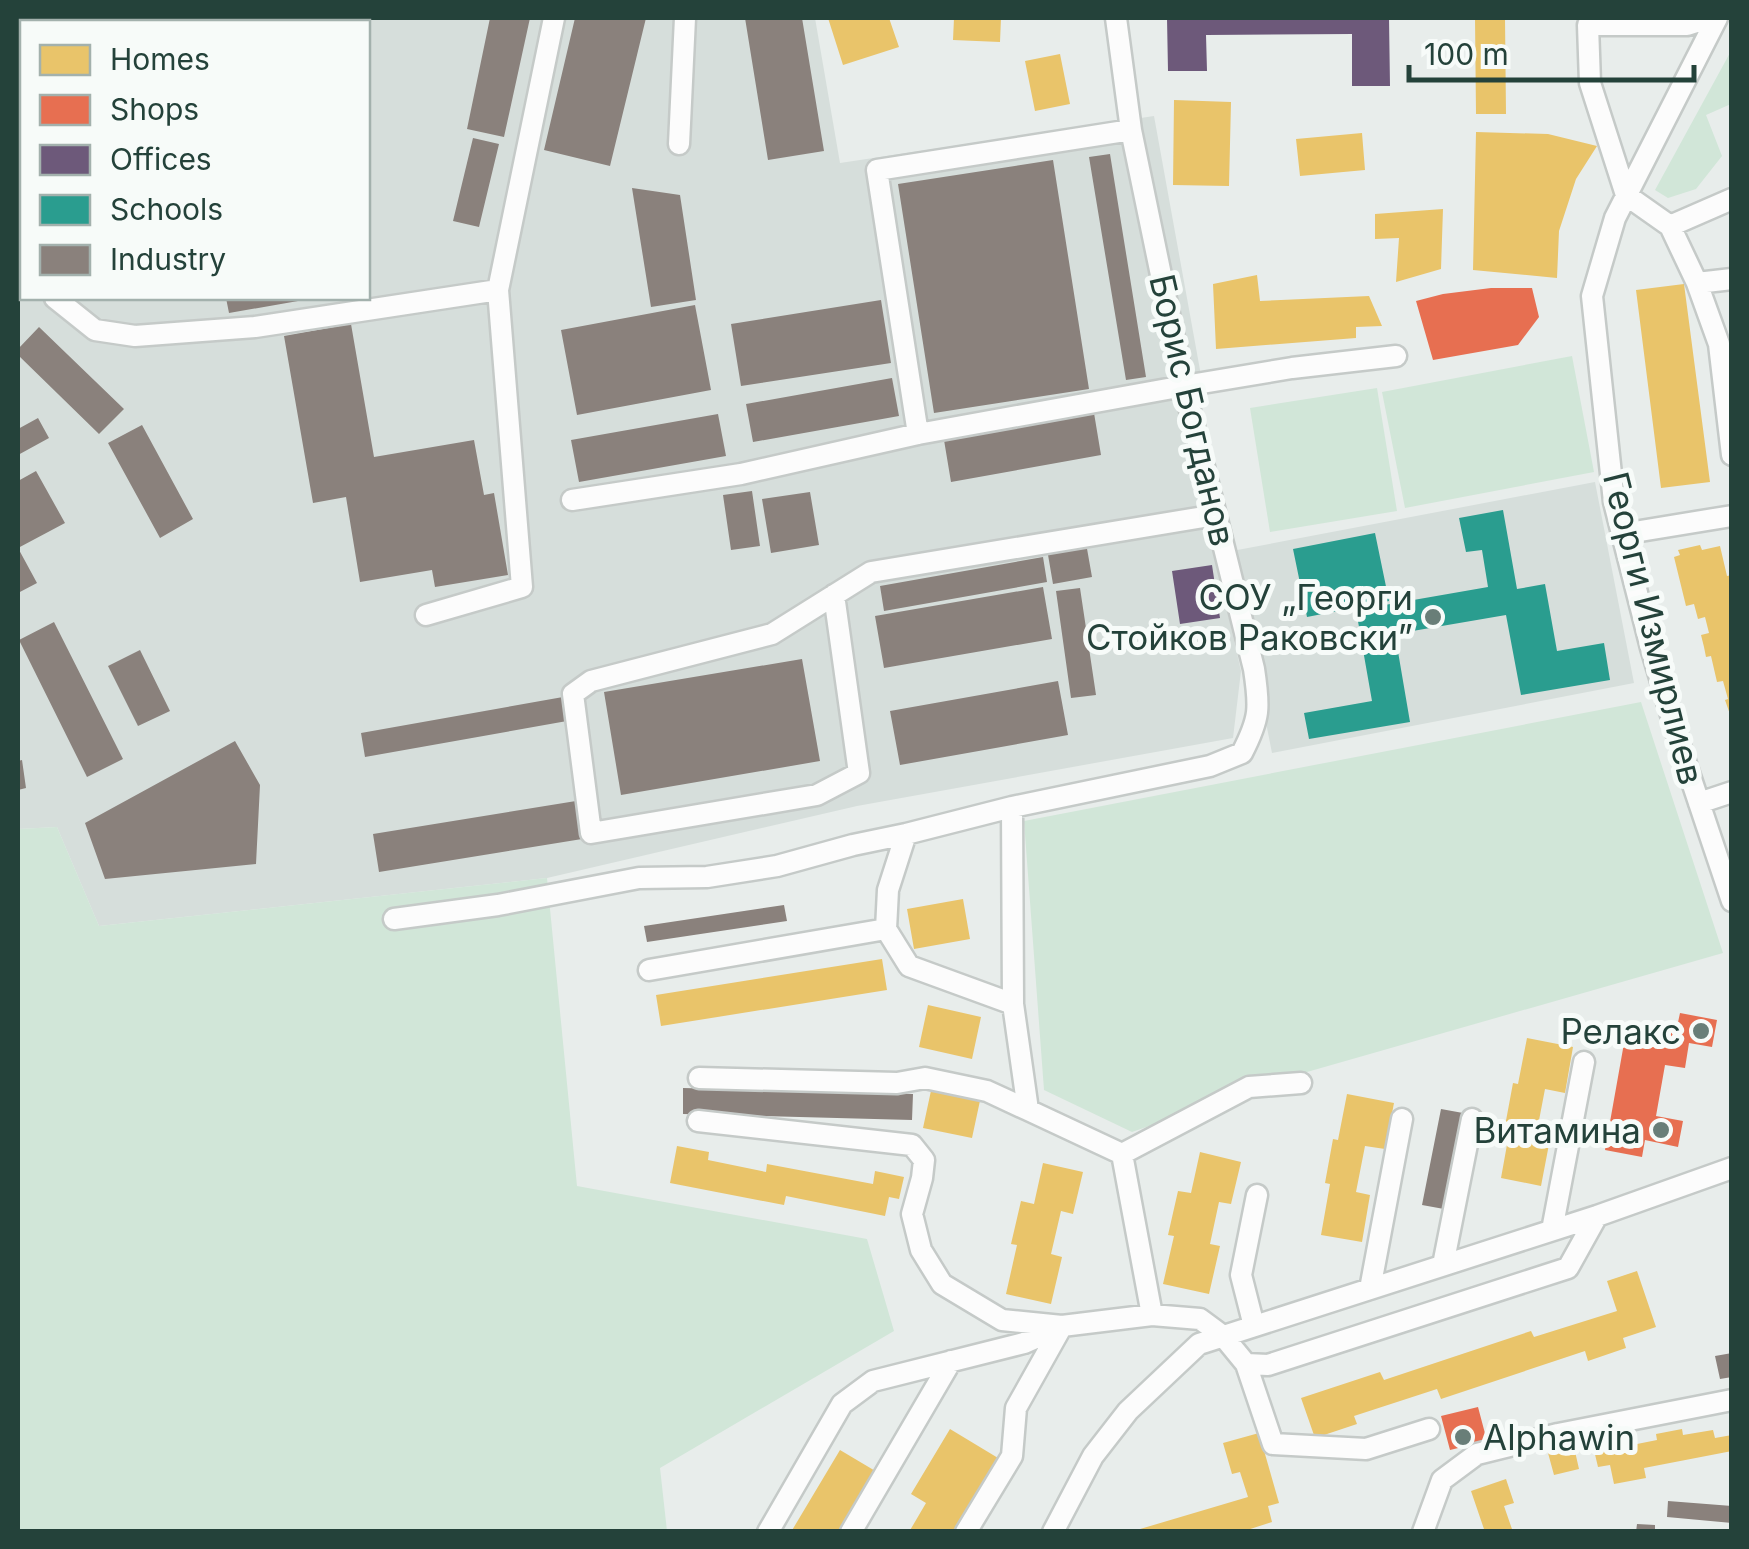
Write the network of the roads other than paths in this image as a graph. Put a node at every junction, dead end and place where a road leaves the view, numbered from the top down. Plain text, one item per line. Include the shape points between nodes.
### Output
1 (554, 18) edge
2 (685, 18) edge
3 (1116, 18) edge
4 (1709, 18) edge
5 (1717, 18) edge
6 (1130, 130) junction
7 (679, 144) dead end
8 (1626, 195) junction
9 (1732, 199) edge
10 (1670, 226) junction
11 (1732, 279) edge
12 (1697, 283) junction
13 (498, 290) junction
14 (57, 300) edge
15 (1725, 343) edge
16 (1396, 356) dead end
17 (1184, 386) junction
18 (918, 434) junction
19 (1732, 455) edge
20 (572, 500) dead end
21 (1216, 515) junction
22 (1732, 516) edge
23 (1622, 534) junction
24 (834, 595) junction
25 (426, 615) dead end
26 (1732, 792) edge
27 (1699, 803) junction
28 (1012, 808) junction
29 (906, 834) junction
30 (1730, 892) edge
31 (394, 919) dead end
32 (886, 930) junction
33 (650, 970) dead end
34 (1014, 1004) junction
35 (1584, 1062) dead end
36 (698, 1078) dead end
37 (1301, 1082) dead end
38 (1028, 1110) junction
39 (1402, 1119) dead end
40 (1472, 1119) dead end
41 (698, 1121) dead end
42 (1122, 1154) junction
43 (1731, 1166) edge
44 (1258, 1195) dead end
45 (1597, 1216) junction
46 (1552, 1230) junction
47 (1442, 1265) junction
48 (1370, 1289) junction
49 (1152, 1315) junction
50 (1062, 1326) junction
51 (1254, 1326) junction
52 (1222, 1336) junction
53 (952, 1361) junction
54 (1246, 1364) junction
55 (1732, 1400) edge
56 (1429, 1429) dead end
57 (768, 1532) edge
58 (851, 1532) edge
59 (966, 1532) edge
60 (1053, 1532) edge
61 (1423, 1532) edge

1 - 13 street
2 - 7 street
3 - 6 street, Борис Богданов
4 - 8 street via 1687,25 1588,25 1590,83
5 - 8 street, Георги Измирлиев
6 - 17 street, Борис Богданов
6 - 18 street via 877,170
8 - 10 street
8 - 23 street, Георги Измирлиев via 1592,296
9 - 10 street
10 - 12 street
11 - 12 street
12 - 15 street
13 - 14 street via 255,327 135,336 95,330
13 - 25 street via 522,586
15 - 19 street
16 - 17 street
17 - 18 street
17 - 21 street, Борис Богданов
18 - 20 street via 741,474
21 - 24 street via 871,572
21 - 28 street, Борис Богданов via 1258,693 1257,724 1242,754
22 - 23 street
23 - 27 street, Георги Измирлиев
24 - 24 street via 858,773 817,795 591,834 573,694 590,681 772,634
26 - 27 street
27 - 30 street, Георги Измирлиев
28 - 29 street, Борис Богданов
28 - 34 street
29 - 31 street, Борис Богданов via 778,866 639,878
29 - 32 street via 888,890
32 - 33 street
32 - 34 street via 909,966
34 - 38 street
35 - 46 street
36 - 38 street via 926,1078 986,1091
37 - 42 street via 1249,1086
38 - 42 street
39 - 48 street
40 - 47 street
41 - 50 street via 912,1145 924,1160 912,1214 921,1250 942,1284 1002,1320
42 - 49 street
43 - 45 street
44 - 51 street via 1241,1275
45 - 46 street
45 - 54 street via 1568,1268 1268,1365
46 - 47 street
47 - 48 street
48 - 51 street
49 - 50 street
49 - 52 street via 1200,1319
50 - 53 street
50 - 59 street via 1016,1408 1012,1456
51 - 52 street
52 - 54 street
52 - 60 street via 1199,1344 1128,1411 1093,1456
53 - 57 street via 873,1381 842,1404
53 - 58 street
54 - 56 street via 1273,1444 1366,1449
55 - 61 street via 1477,1454 1442,1480

